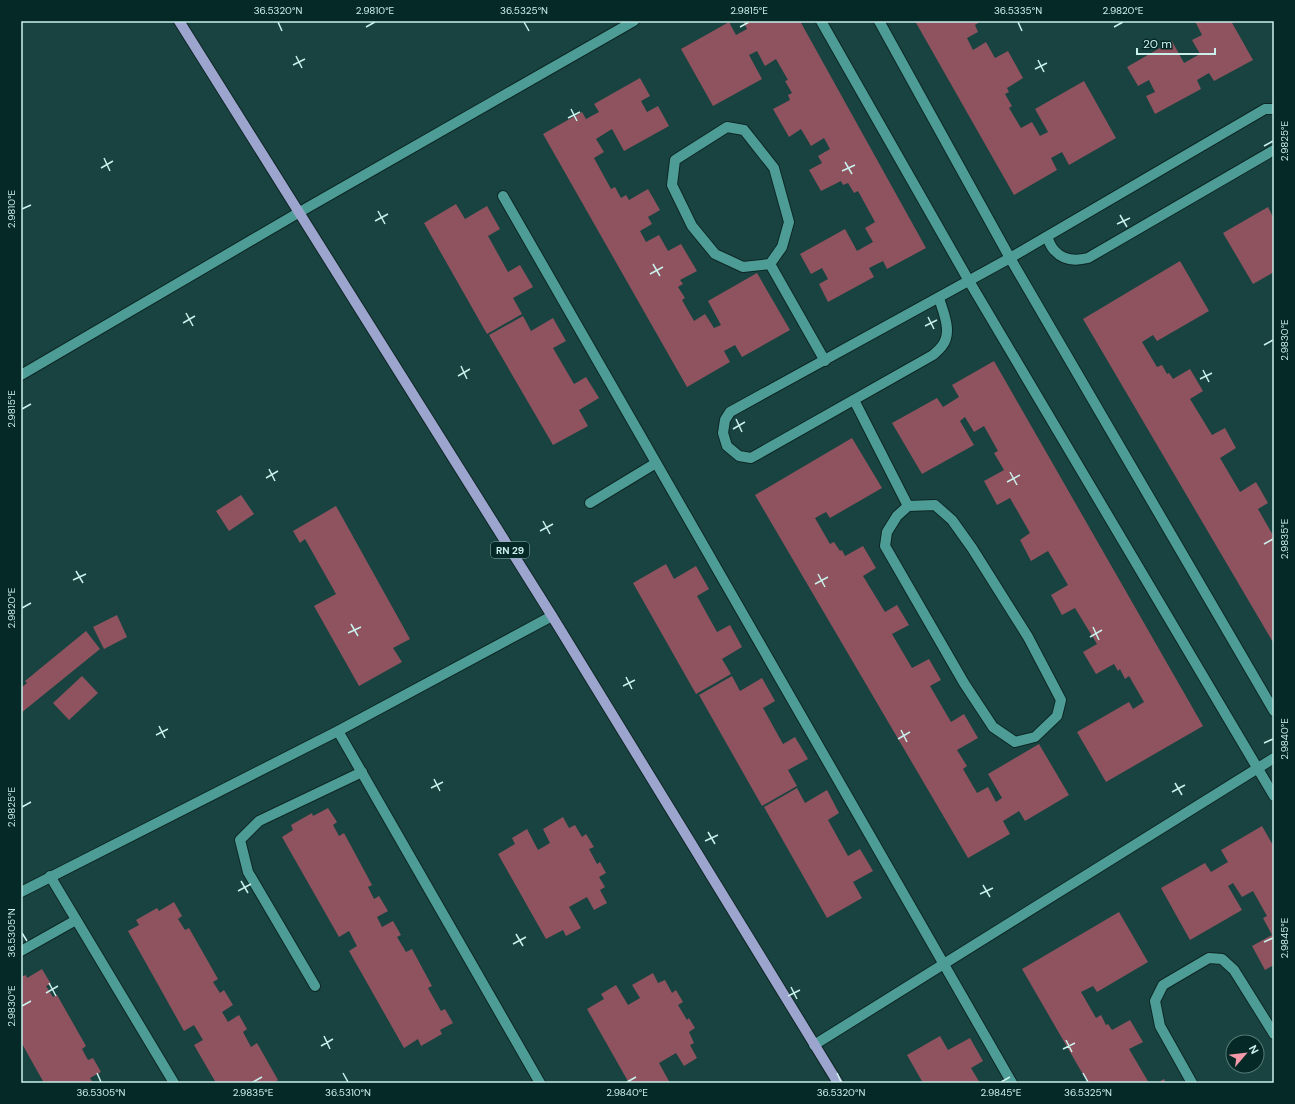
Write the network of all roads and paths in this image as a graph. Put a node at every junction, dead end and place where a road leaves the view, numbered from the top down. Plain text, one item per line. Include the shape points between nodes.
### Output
1 (178, 21) edge
2 (634, 21) edge
3 (821, 21) edge
4 (879, 21) edge
5 (1274, 109) edge
6 (1274, 150) edge
7 (503, 196) dead end
8 (298, 213) junction
9 (1047, 237) junction
10 (1010, 258) junction
11 (770, 264) junction
12 (969, 281) junction
13 (939, 298) junction
14 (825, 361) junction
15 (21, 375) edge
16 (854, 400) junction
17 (656, 463) junction
18 (590, 503) dead end
19 (908, 506) junction
20 (552, 616) junction
21 (1274, 711) edge
22 (338, 731) junction
23 (1274, 758) edge
24 (1257, 768) junction
25 (362, 772) junction
26 (1274, 796) edge
27 (50, 876) junction
28 (21, 892) edge
29 (76, 920) junction
30 (21, 951) edge
31 (943, 964) junction
32 (315, 986) dead end
33 (1274, 1034) edge
34 (814, 1045) junction
35 (174, 1083) edge
36 (540, 1083) edge
37 (838, 1083) edge
38 (1012, 1083) edge
39 (1192, 1083) edge

1 - 8 main road, RN 29
2 - 8 street
3 - 12 street
4 - 10 street
5 - 9 street via 1265,109
6 - 9 street via 1088,258 1077,261 1064,258 1054,251
7 - 17 street
8 - 15 street
8 - 20 main road, RN 29
9 - 10 street
10 - 12 street
10 - 21 street
11 - 11 street via 743,267 715,254 692,226 672,185 675,160 727,127 744,130 774,168 789,222 782,247
11 - 14 street
12 - 13 street
12 - 24 street
13 - 14 street
13 - 16 street via 946,321 947,334 943,345 933,355
14 - 16 street via 730,412 725,420 723,434 727,446 739,456 751,458
16 - 19 street
17 - 18 street
17 - 31 street
19 - 19 street via 934,505 952,520 1028,637 1061,700 1057,716 1035,736 1015,742 993,727 964,683 885,546 887,532 897,516
20 - 22 street
20 - 34 main road, RN 29
22 - 25 street
22 - 27 street
23 - 24 street
24 - 26 street
24 - 31 street
25 - 32 street via 259,821 240,840 248,872
25 - 36 street
27 - 28 street
27 - 29 street
29 - 30 street
29 - 35 street
31 - 34 street
31 - 38 street
33 - 39 street via 1234,970 1222,959 1209,958 1163,985 1155,1001 1160,1026
34 - 37 main road, RN 29

